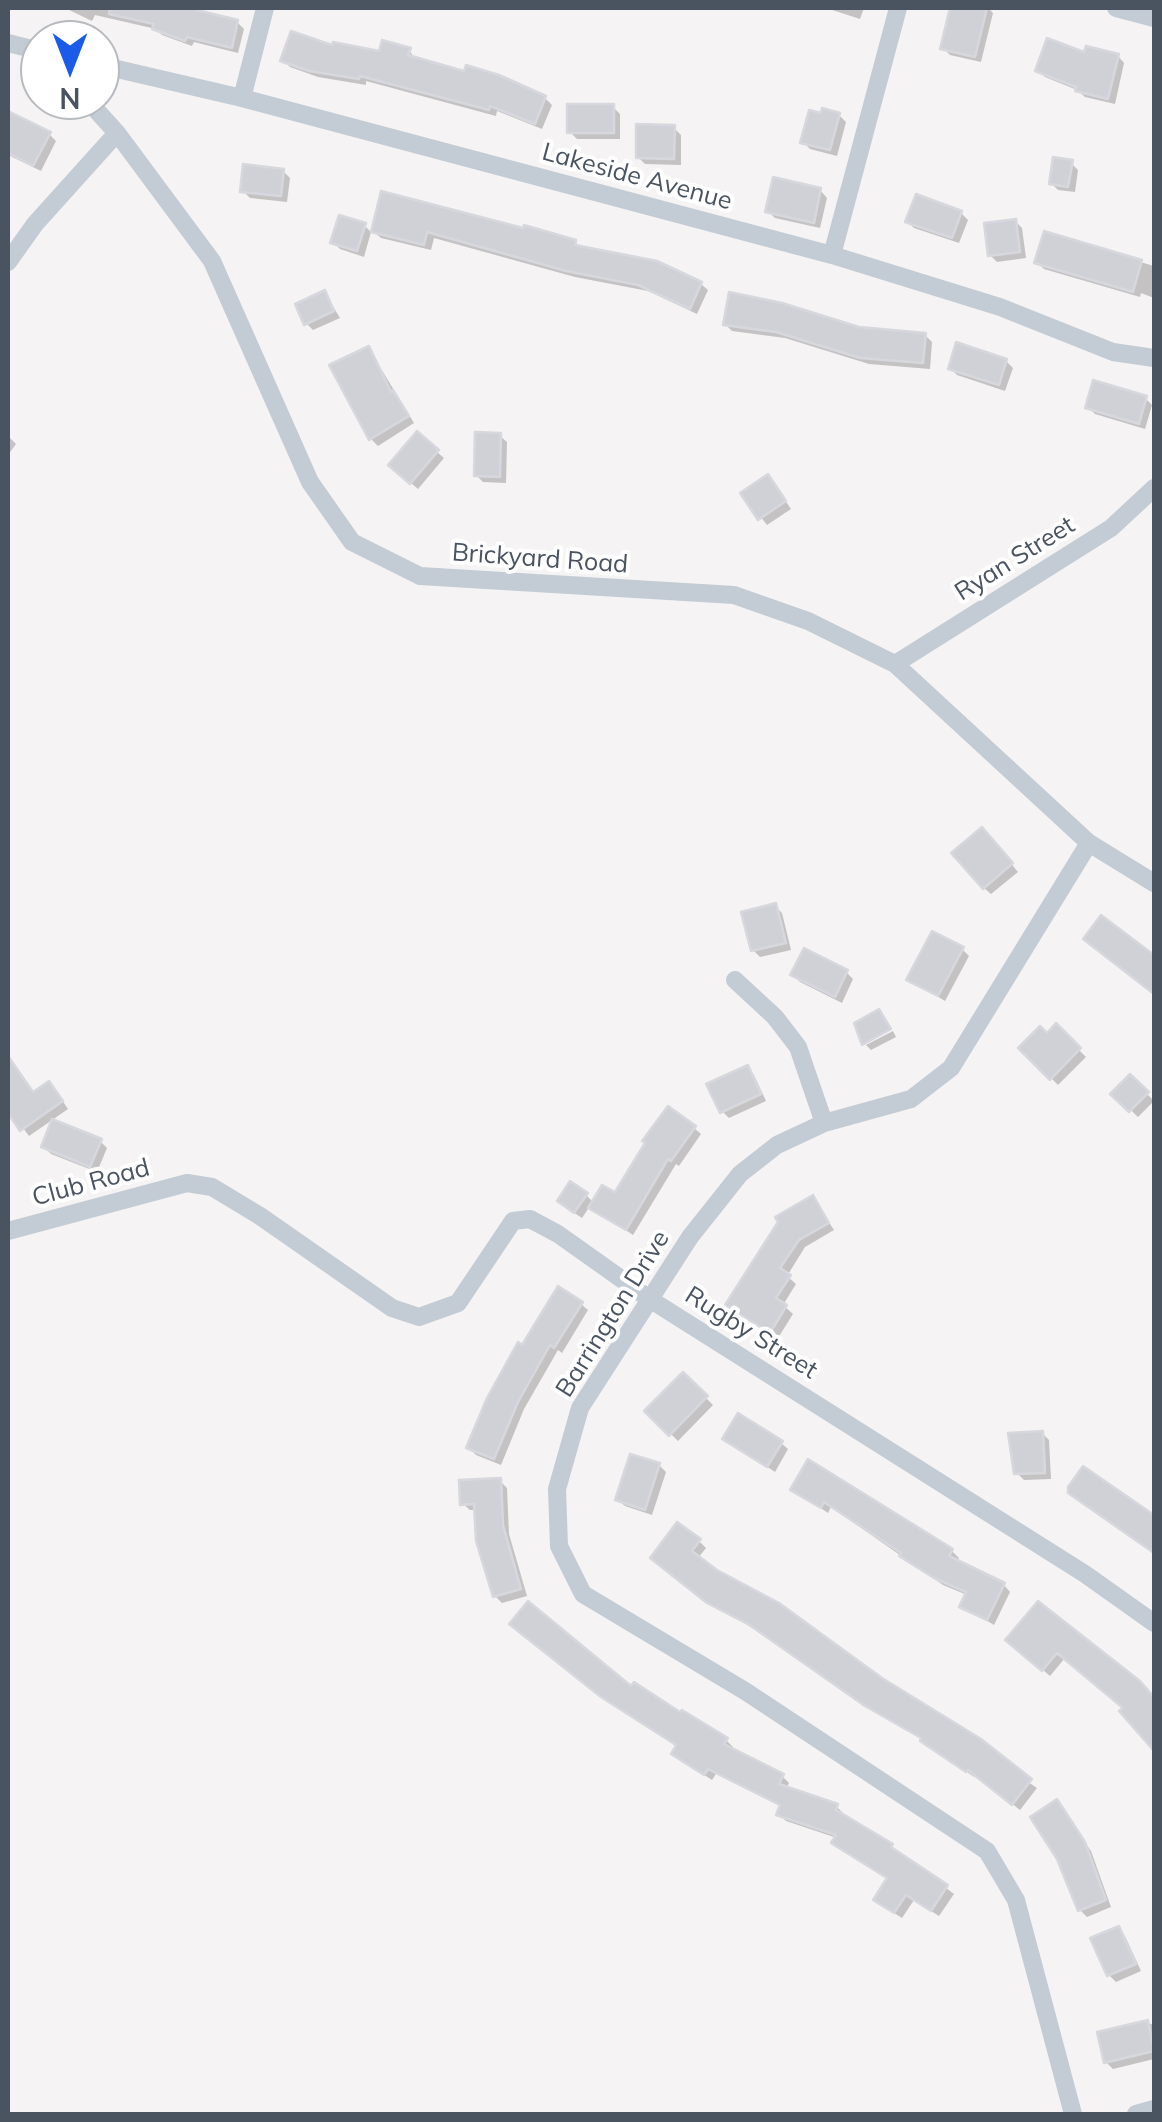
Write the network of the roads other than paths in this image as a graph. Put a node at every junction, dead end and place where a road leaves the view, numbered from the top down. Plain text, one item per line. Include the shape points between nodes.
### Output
1 (265, 8) edge
2 (898, 8) edge
3 (1116, 8) edge
4 (1154, 18) edge
5 (120, 70) edge
6 (242, 98) junction
7 (106, 120) edge
8 (117, 133) junction
9 (832, 255) junction
10 (8, 262) edge
11 (1154, 358) edge
12 (1154, 488) edge
13 (896, 664) junction
14 (1089, 843) junction
15 (1154, 884) edge
16 (735, 980) dead end
17 (824, 1123) junction
18 (187, 1183) joint
19 (8, 1231) edge
20 (651, 1300) junction
21 (1154, 1623) edge
22 (1154, 2109) edge
23 (1073, 2114) edge
24 (1136, 2114) edge

1 - 6 street
2 - 9 street
3 - 4 street
5 - 6 street, Lakeside Avenue
6 - 9 street, Lakeside Avenue
7 - 8 street, Brickyard Road
8 - 10 street
8 - 13 street, Brickyard Road via 212,260 310,482 352,542 420,576 734,595 808,621
9 - 11 street, Lakeside Avenue via 1000,307 1113,352
12 - 13 street, Ryan Street via 1111,528
13 - 14 street, Brickyard Road
14 - 15 street, Brickyard Road
14 - 17 street, Barrington Drive via 952,1068 911,1099
16 - 17 street via 798,1047
17 - 20 street, Barrington Drive via 777,1145 740,1174
18 - 19 street, Club Road
18 - 20 street, Rugby Street via 212,1187 392,1308 419,1317 458,1303 513,1221 530,1219
20 - 21 street, Rugby Street
20 - 23 street, Barrington Drive via 580,1408 557,1490 559,1546 582,1594 746,1691 987,1851 1016,1900
22 - 24 street

